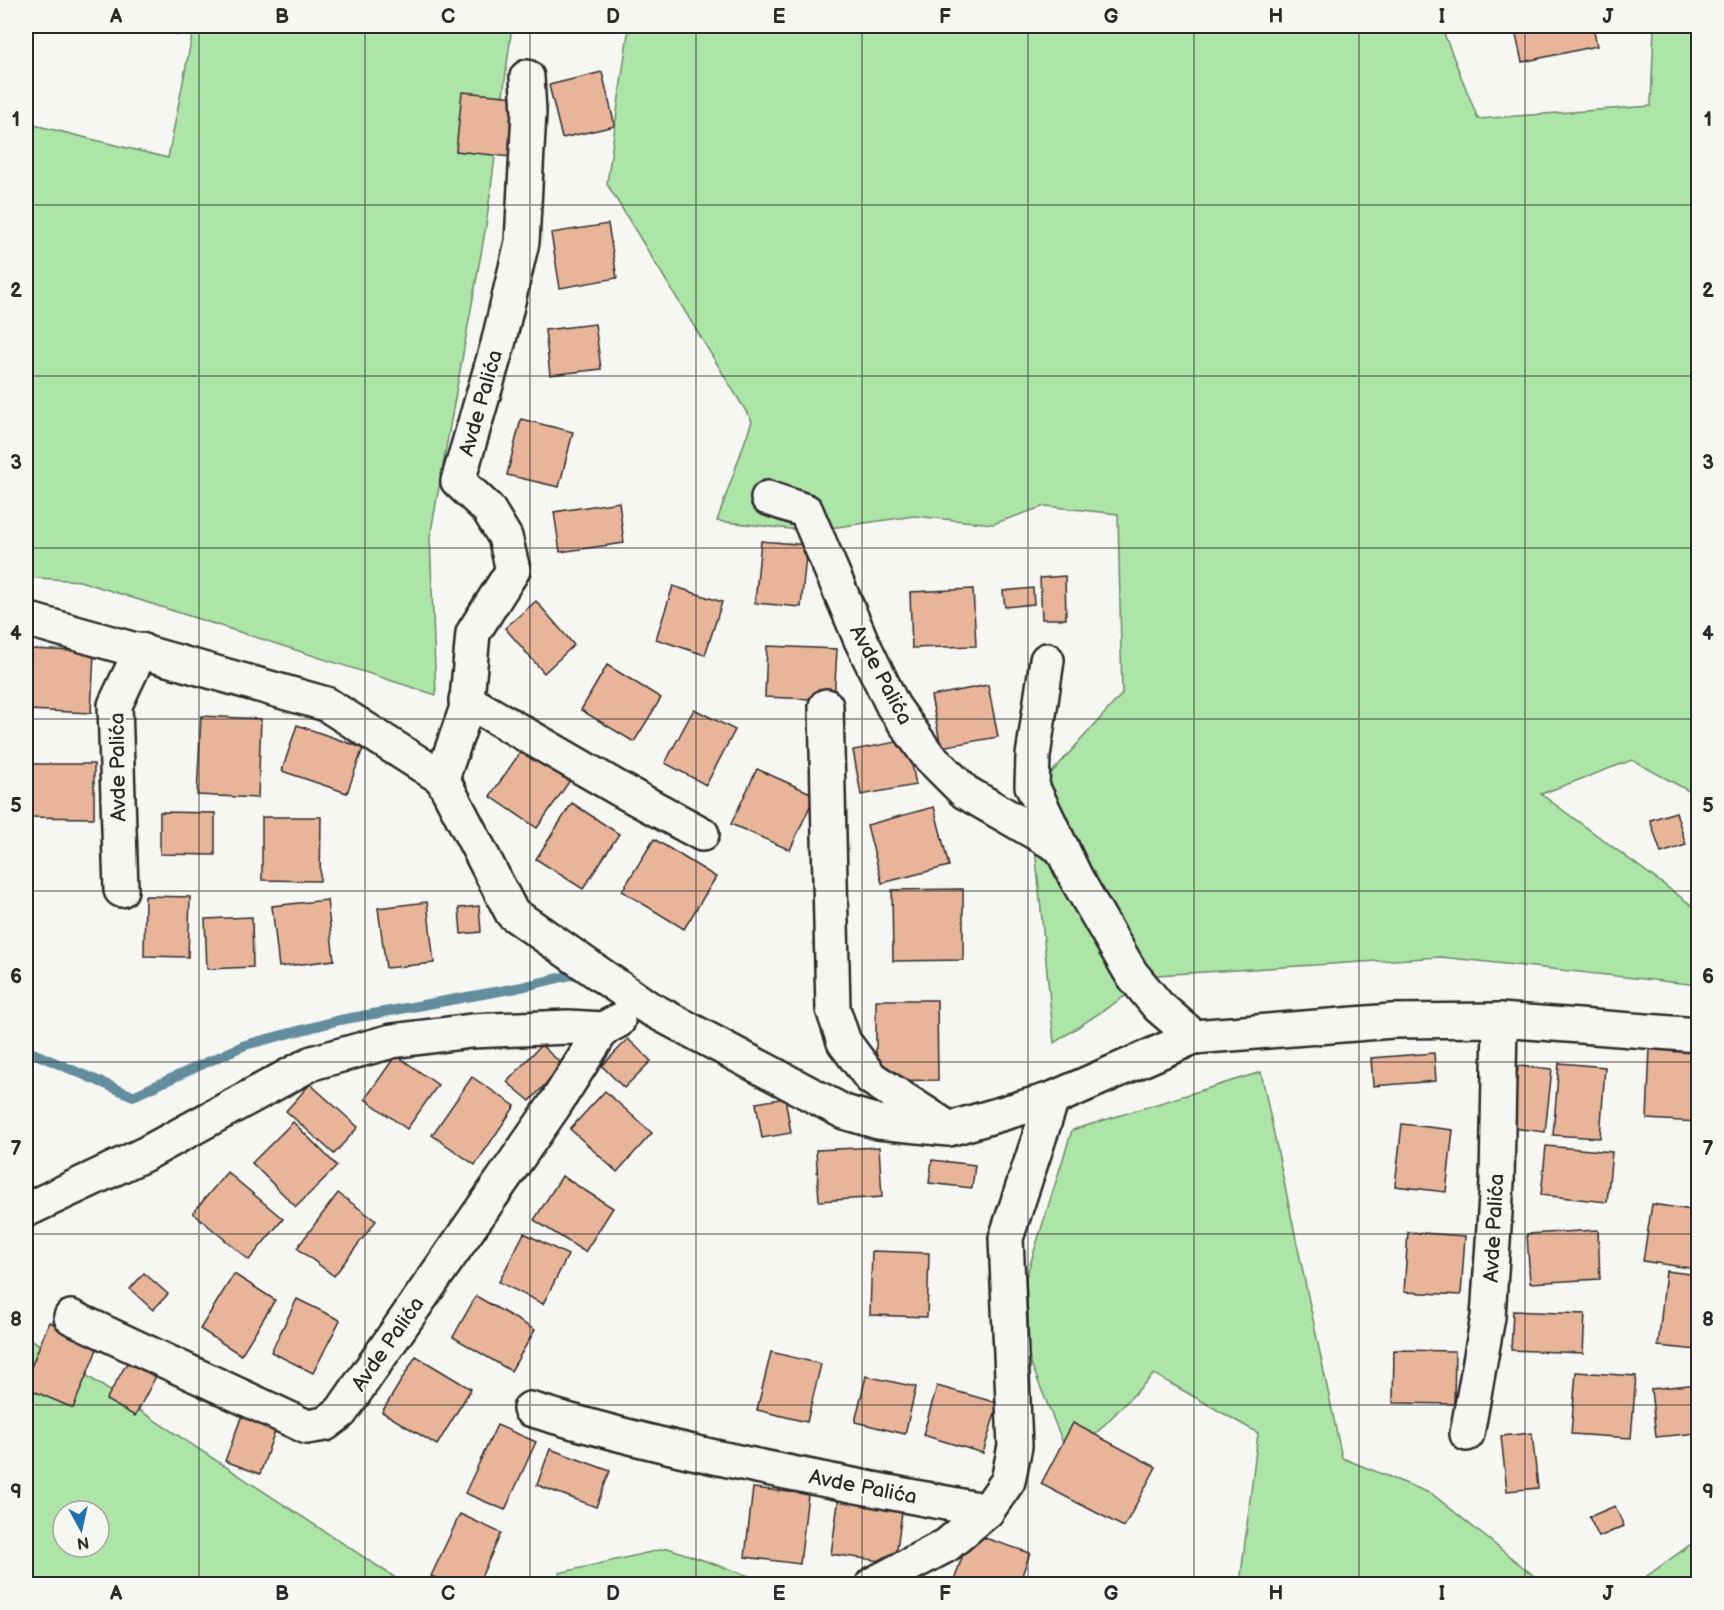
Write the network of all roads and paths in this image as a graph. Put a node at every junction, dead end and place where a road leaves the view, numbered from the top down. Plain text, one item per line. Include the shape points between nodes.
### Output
1 (527, 77) dead end
2 (768, 498) dead end
3 (26, 619) edge
4 (141, 650) junction
5 (1047, 660) dead end
6 (466, 700) junction
7 (826, 706) dead end
8 (442, 778) junction
9 (702, 834) dead end
10 (1062, 848) junction
11 (121, 890) dead end
12 (647, 1007) junction
13 (1500, 1020) junction
14 (603, 1029) junction
15 (1698, 1035) edge
16 (1194, 1037) junction
17 (1052, 1099) junction
18 (949, 1129) junction
19 (26, 1210) edge
20 (71, 1317) dead end
21 (530, 1409) dead end
22 (1467, 1434) dead end
23 (987, 1511) junction
24 (873, 1584) edge

1 - 6 street, Avde Palića via 530,112 522,242 498,344 458,481 488,508 505,537 513,570 473,633
2 - 10 street, Avde Palića via 806,511 893,706 927,754 965,792
3 - 4 street
4 - 8 street via 326,704
4 - 11 street, Avde Palića via 115,705
5 - 10 street via 1032,786
6 - 8 street, Avde Palića
6 - 9 street
7 - 18 street via 832,1009 844,1042 871,1078
8 - 12 street via 512,913
10 - 16 street via 1131,973 1158,1006
12 - 14 street
12 - 18 street via 844,1112 878,1122
13 - 15 street
13 - 16 street via 1392,1021
13 - 22 street, Avde Palića via 1497,1182 1488,1317
14 - 19 street via 471,1031 392,1041 312,1063 145,1154
14 - 20 street, Avde Palića via 342,1412 326,1424 307,1427
16 - 17 street
17 - 18 street
17 - 23 street via 1006,1238 1015,1446 1008,1481
21 - 23 street, Avde Palića via 613,1434
23 - 24 street via 947,1545

